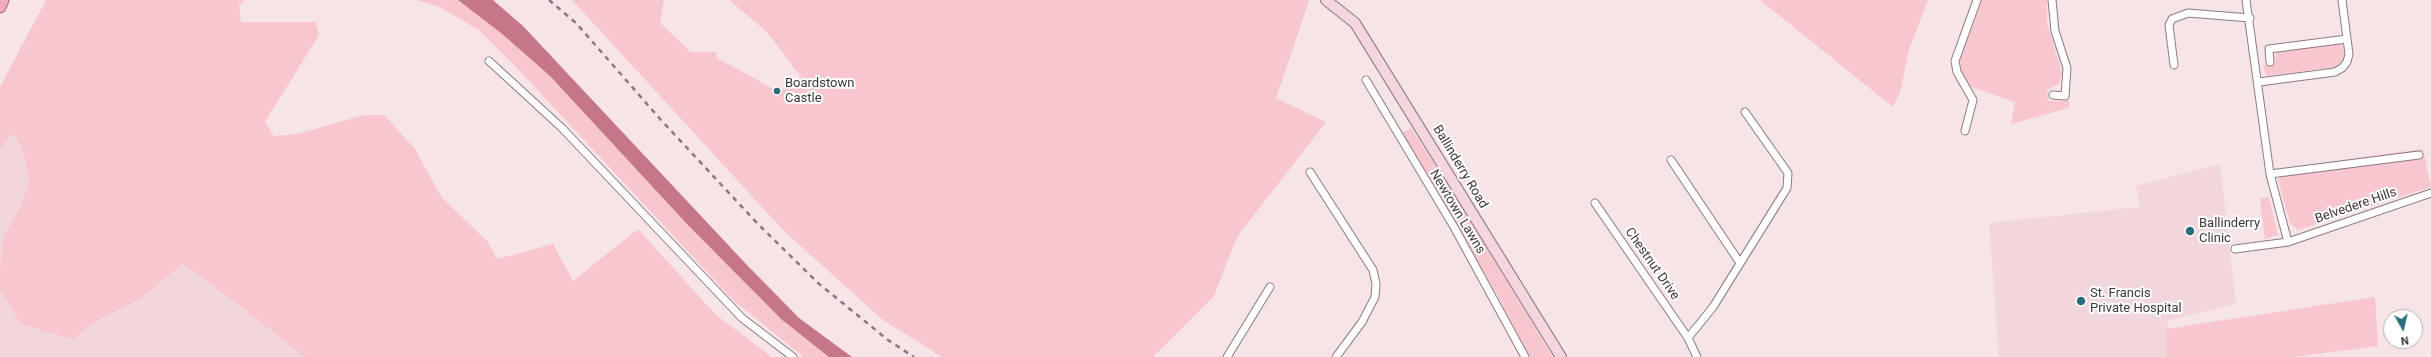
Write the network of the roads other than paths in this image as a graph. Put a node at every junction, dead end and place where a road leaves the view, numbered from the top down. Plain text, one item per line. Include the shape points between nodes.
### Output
1 (3, 0) edge
2 (1326, 0) edge
3 (1977, 0) edge
4 (2052, 0) edge
5 (2246, 0) edge
6 (2342, 0) edge
7 (0, 7) edge
8 (2250, 18) junction
9 (2347, 39) junction
10 (489, 61) dead end
11 (2270, 62) dead end
12 (2174, 65) dead end
13 (1366, 80) dead end
14 (2259, 82) junction
15 (2053, 96) dead end
16 (1745, 112) dead end
17 (1975, 126) dead end
18 (2419, 155) dead end
19 (1671, 160) dead end
20 (1310, 172) dead end
21 (2270, 174) junction
22 (2431, 193) edge
23 (1595, 203) dead end
24 (2288, 242) junction
25 (2235, 249) dead end
26 (1740, 263) junction
27 (1270, 286) dead end
28 (1688, 338) junction
29 (793, 357) edge
30 (1227, 357) edge
31 (1336, 357) edge
32 (1525, 357) edge
33 (1561, 357) edge
34 (1697, 357) edge

1 - 7 main road
2 - 33 street, Ballinderry Road via 1355,23
3 - 17 street via 1955,61 1957,72 1973,100 1966,127
4 - 15 street via 2055,31 2067,68 2065,96
5 - 8 street
6 - 9 street
8 - 12 street via 2188,13 2172,20 2168,25
8 - 14 street
9 - 11 street via 2268,49
9 - 14 street via 2347,62 2335,72
10 - 29 street via 562,128 742,318
13 - 32 street, Newtown Lawns via 1454,228
14 - 21 street
16 - 26 street via 1788,173 1787,188
18 - 21 street
19 - 26 street
20 - 31 street via 1373,270 1376,284 1375,297 1362,322
21 - 24 street
22 - 24 street, Belvedere Hills
23 - 28 street, Chestnut Drive
24 - 25 street, Belvedere Hills
26 - 28 street via 1713,308
27 - 30 street
28 - 34 street, Chestnut Drive

